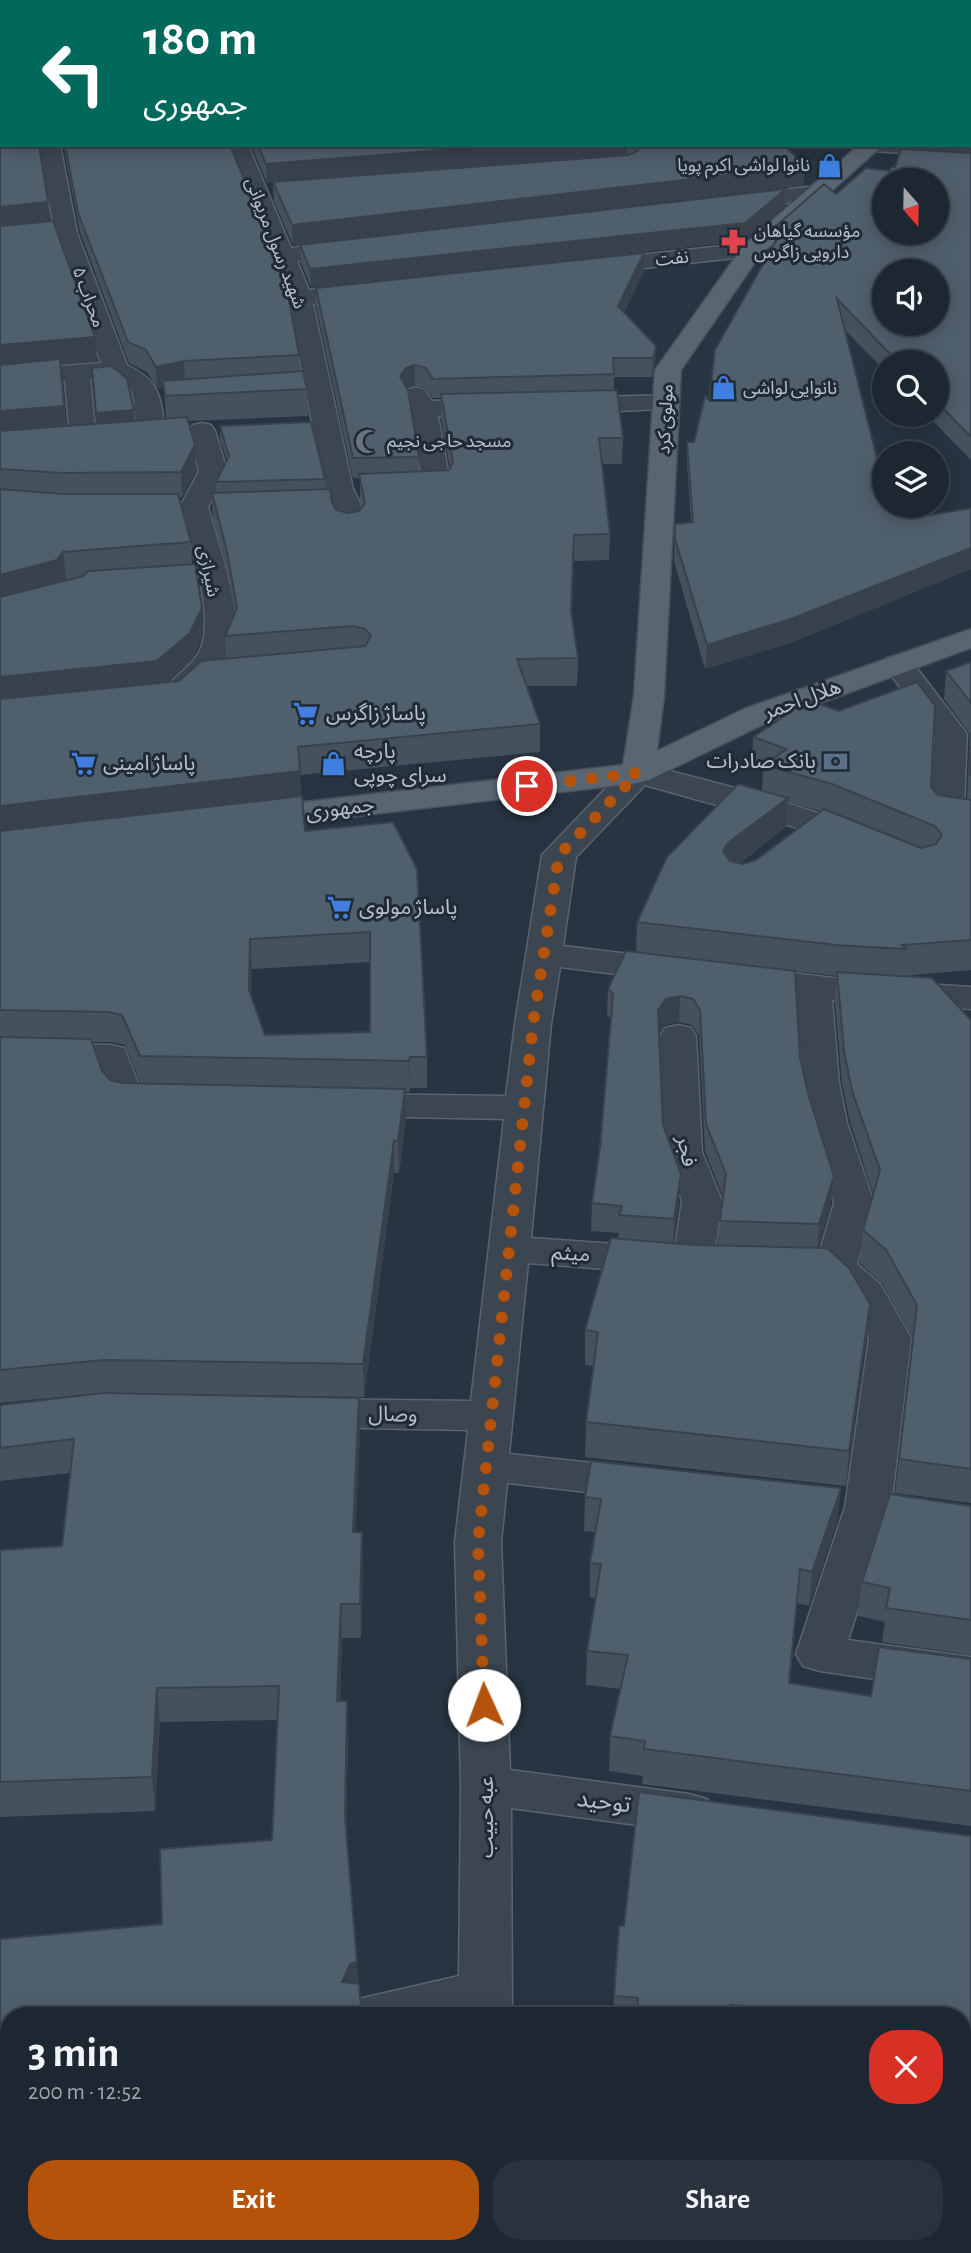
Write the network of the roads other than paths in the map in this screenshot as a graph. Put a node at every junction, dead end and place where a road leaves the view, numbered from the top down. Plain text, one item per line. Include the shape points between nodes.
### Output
1 (49, 147) edge
2 (238, 147) edge
3 (871, 147) edge
4 (901, 147) edge
5 (971, 152) edge
6 (284, 191) edge
7 (258, 193) junction
8 (815, 193) junction
9 (710, 205) edge
10 (66, 233) junction
11 (40, 236) edge
12 (379, 244) edge
13 (752, 250) junction
14 (283, 256) junction
15 (574, 269) edge
16 (396, 288) edge
17 (300, 298) junction
18 (116, 369) junction
19 (77, 372) junction
20 (0, 379) edge
21 (317, 386) junction
22 (291, 387) edge
23 (173, 395) edge
24 (148, 400) junction
25 (666, 403) junction
26 (545, 406) edge
27 (518, 407) edge
28 (152, 433) junction
29 (971, 638) edge
30 (898, 664) junction
31 (233, 675) edge
32 (192, 678) junction
33 (156, 701) edge
34 (638, 773) junction
35 (971, 817) edge
36 (222, 822) edge
37 (817, 823) junction
38 (785, 848) edge
39 (881, 849) edge
40 (545, 955) junction
41 (813, 986) junction
42 (970, 1000) edge
43 (678, 1036) dead end
44 (0, 1054) edge
45 (195, 1102) edge
46 (319, 1104) edge
47 (525, 1108) junction
48 (509, 1249) junction
49 (712, 1263) joint
50 (784, 1265) edge
51 (836, 1267) junction
52 (271, 1412) edge
53 (493, 1416) junction
54 (486, 1466) junction
55 (677, 1487) edge
56 (971, 1675) edge
57 (486, 1786) junction
58 (736, 1819) edge
59 (485, 2004) edge
60 (457, 2007) edge

1 - 10 street, محراب ۵
2 - 7 street, شهید رسول مریوانی
3 - 8 main road, مولوی کرد
4 - 5 street
6 - 7 street
7 - 14 street, شهید رسول مریوانی
8 - 9 street
8 - 13 main road, مولوی کرد
10 - 11 street
10 - 18 street, محراب ۵
12 - 14 street
13 - 15 street, نفت
13 - 25 main road, مولوی کرد via 668,370
14 - 17 street, شهید رسول مریوانی
16 - 17 street
17 - 21 street, شهید رسول مریوانی
18 - 19 street
18 - 24 street via 137,379
19 - 20 street
19 - 28 street via 72,439
21 - 22 street
21 - 27 street, شهید رسول مریوانی via 311,426 349,500 437,488 420,402
23 - 24 street
24 - 28 street
25 - 26 street
25 - 34 main road, مولوی کرد via 649,696
28 - 32 street, شیرازی via 216,430 213,471 194,507 198,579 221,636 207,666
29 - 30 main road, هلال احمر
30 - 34 main road, هلال احمر via 755,716
30 - 35 street via 951,734 947,815
31 - 32 street
32 - 33 street, شیرازی
34 - 36 main road, جمهوری
34 - 37 street
34 - 40 street, عبه حبیب via 559,855
37 - 38 street
37 - 39 street
40 - 41 street
40 - 47 street, عبه حبیب
41 - 42 street
41 - 51 street via 820,1083 854,1203
43 - 49 street, فجر via 683,1152 702,1201
44 - 45 street via 111,1056 126,1101
46 - 47 street
47 - 48 street, عبه حبیب
48 - 49 street, میثم
48 - 53 street, عبه حبیب
50 - 51 street
51 - 56 street via 865,1293 890,1338 868,1508 820,1654
52 - 53 street, وصال
53 - 54 street, عبه حبیب
54 - 55 street
54 - 57 street, عبه حبیب via 478,1542
57 - 58 street, توحید
57 - 59 street, عبه حبیب
59 - 60 street

